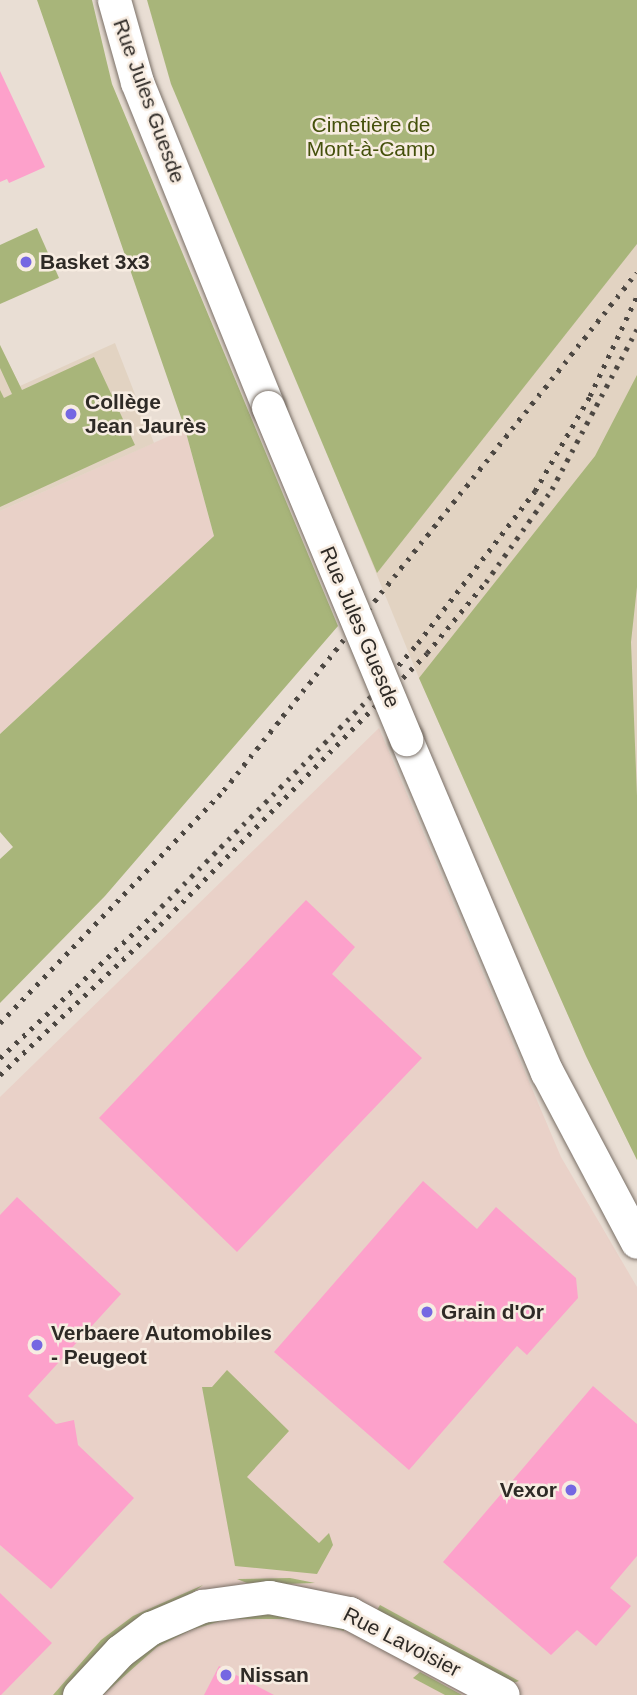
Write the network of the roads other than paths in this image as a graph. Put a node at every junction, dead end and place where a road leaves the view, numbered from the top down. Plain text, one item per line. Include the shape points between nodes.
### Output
1 (114, 0) edge
2 (637, 1242) edge
3 (79, 1695) edge
4 (503, 1695) edge

1 - 2 street, Rue Jules Guesde, bridge via 137,82 463,874 570,1121
3 - 4 street, Rue Lavoisier via 120,1650 159,1624 212,1604 270,1597 323,1604 356,1616

